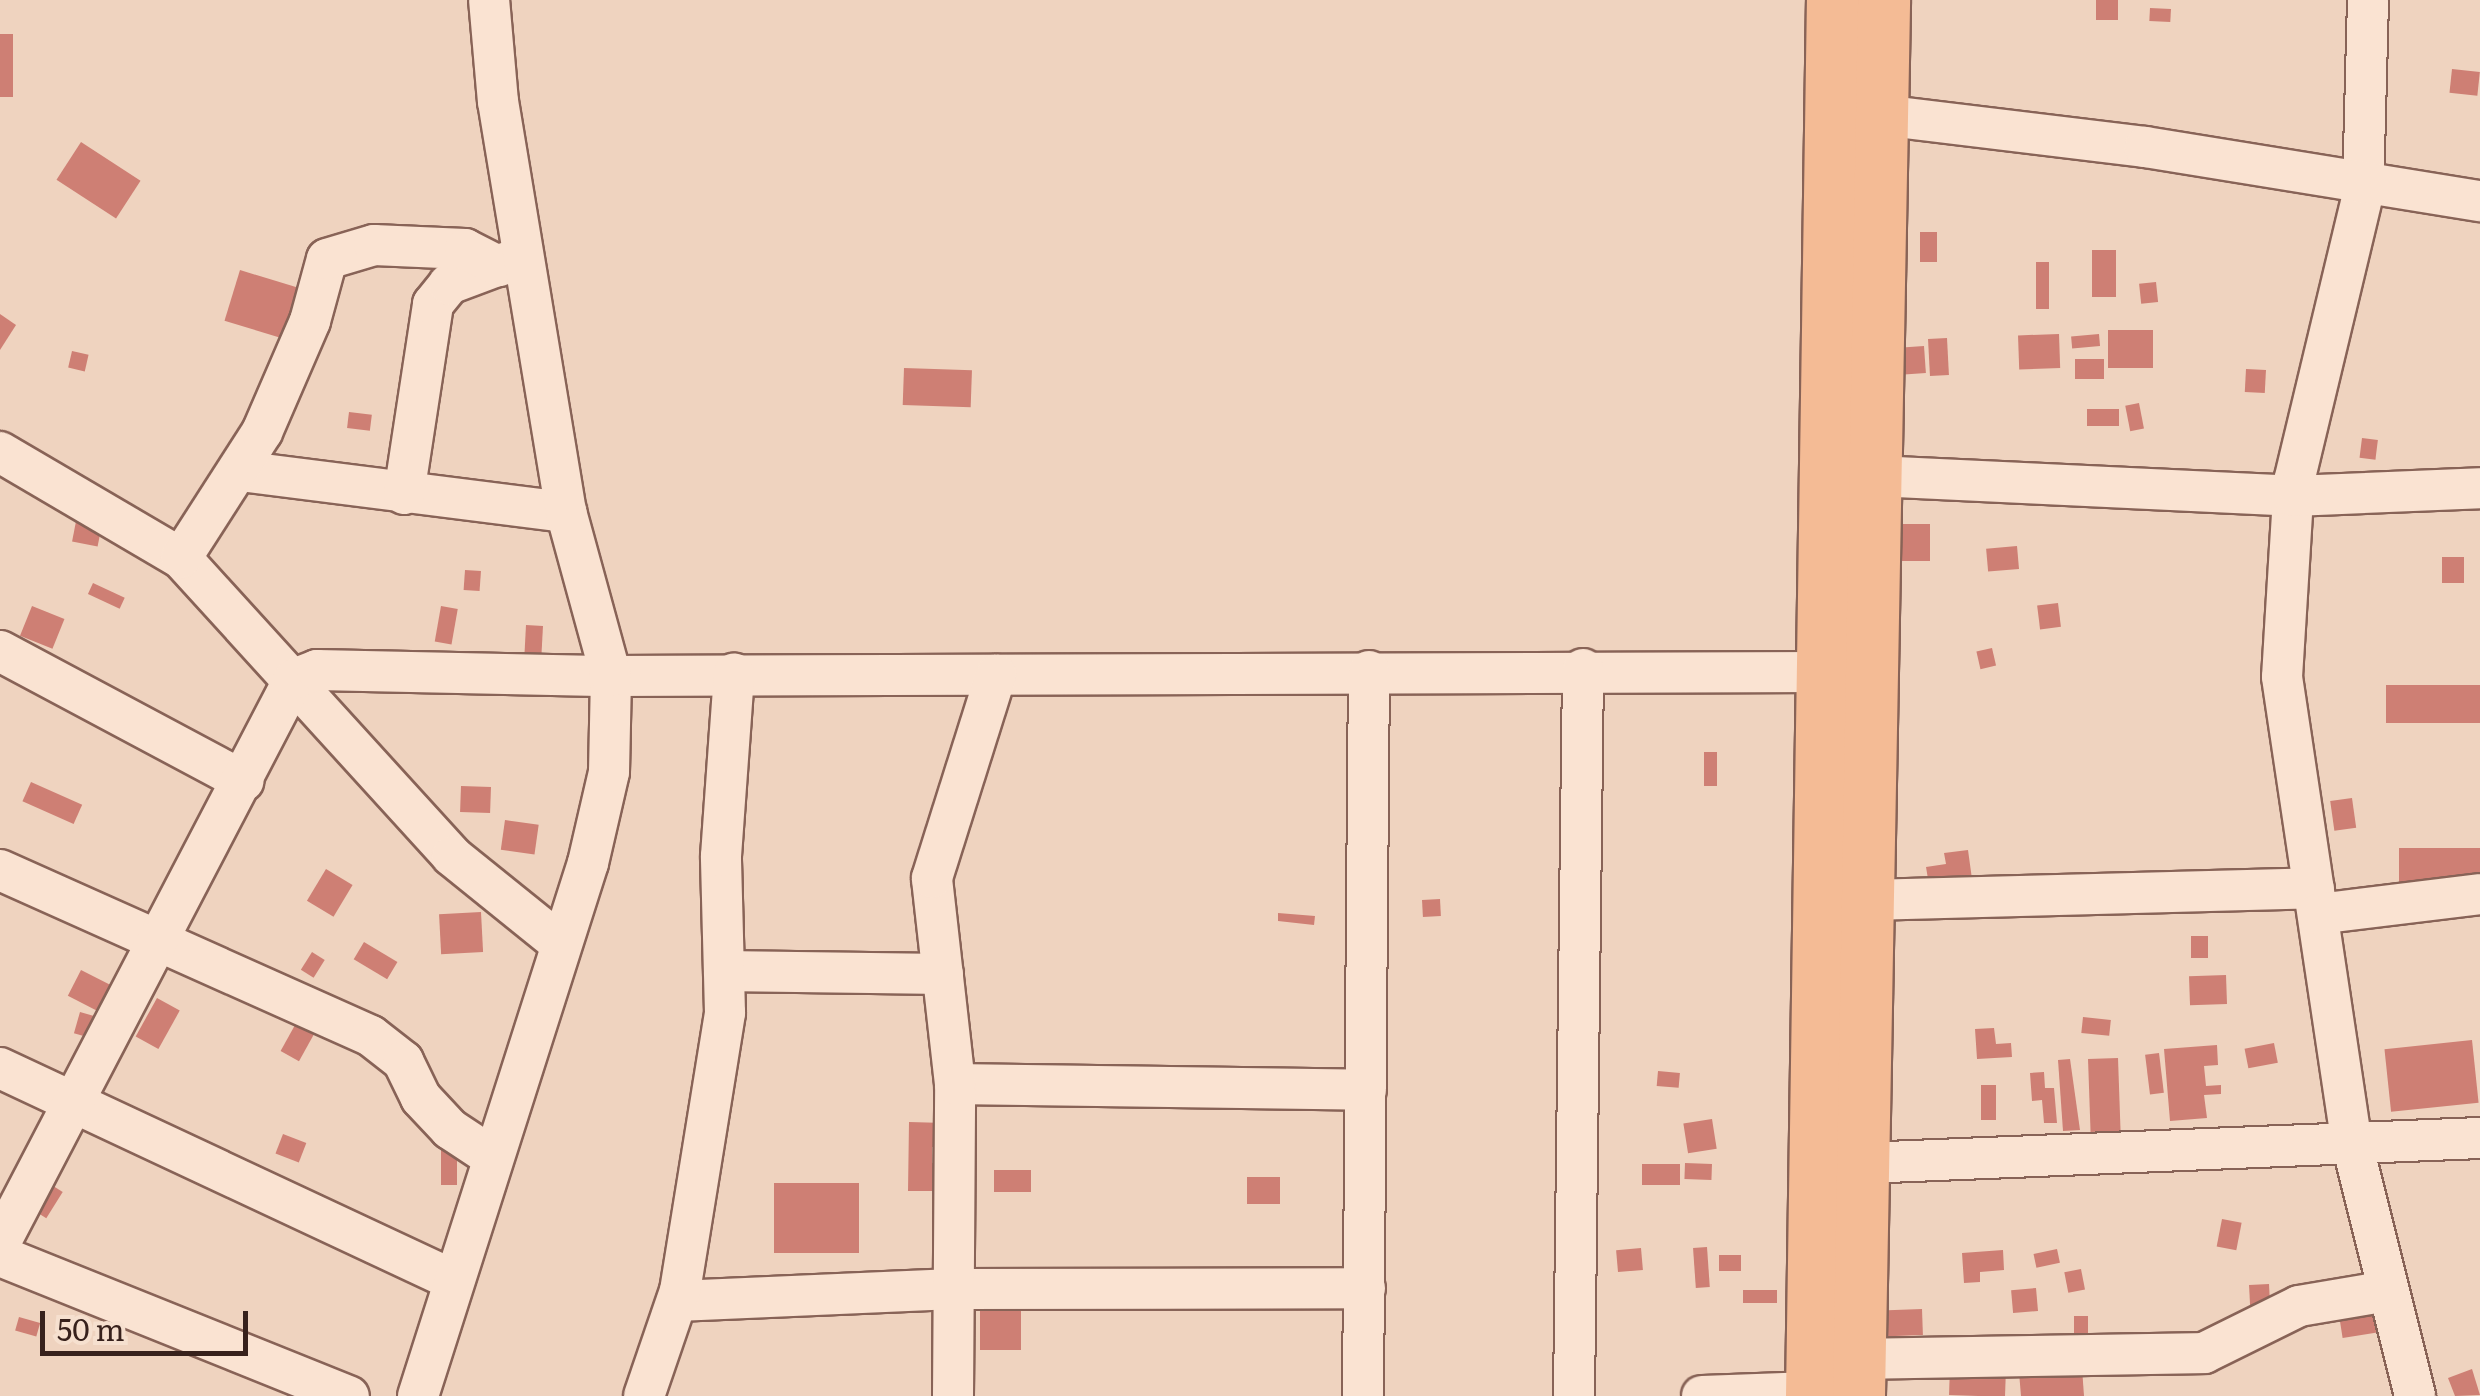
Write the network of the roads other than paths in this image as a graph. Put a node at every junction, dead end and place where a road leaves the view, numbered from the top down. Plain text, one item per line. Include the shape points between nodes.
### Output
1 (489, 0) edge
2 (1833, 0) edge
3 (1884, 0) edge
4 (2368, 0) edge
5 (1881, 115) junction
6 (2364, 180) junction
7 (2480, 200) edge
8 (510, 262) junction
9 (0, 452) edge
10 (240, 471) junction
11 (1875, 476) junction
12 (2480, 488) edge
13 (404, 494) junction
14 (2294, 496) junction
15 (566, 512) junction
16 (181, 558) junction
17 (0, 651) edge
18 (1584, 668) junction
19 (1369, 671) junction
20 (734, 672) junction
21 (1822, 672) junction
22 (996, 675) junction
23 (611, 676) junction
24 (294, 679) junction
25 (243, 781) junction
26 (0, 870) edge
27 (2480, 894) edge
28 (1868, 900) junction
29 (2316, 901) junction
30 (156, 942) junction
31 (560, 943) junction
32 (724, 971) junction
33 (943, 974) junction
34 (0, 1068) edge
35 (955, 1084) junction
36 (1366, 1090) junction
37 (71, 1106) junction
38 (2480, 1138) edge
39 (2352, 1143) junction
40 (492, 1156) junction
41 (1863, 1163) junction
42 (0, 1243) edge
43 (0, 1256) edge
44 (453, 1280) junction
45 (954, 1288) junction
46 (1364, 1288) junction
47 (2388, 1291) junction
48 (676, 1301) junction
49 (1836, 1386) edge
50 (348, 1396) edge
51 (418, 1396) edge
52 (644, 1396) edge
53 (953, 1396) edge
54 (1363, 1396) edge
55 (1574, 1396) edge
56 (1702, 1396) edge
57 (2415, 1396) edge

1 - 8 street
2 - 21 main road
3 - 5 main road
4 - 6 street
5 - 6 street
5 - 11 main road
6 - 7 street
6 - 14 street
8 - 10 street via 465,250 374,245 327,259 310,321
8 - 13 street via 449,284 433,304
8 - 15 street
9 - 16 street
10 - 13 street
10 - 16 street
11 - 14 street
11 - 28 main road
12 - 14 street
13 - 15 street
14 - 29 street via 2282,677
15 - 23 street
16 - 24 street
17 - 25 street
18 - 19 street
18 - 21 street
18 - 55 street
19 - 22 street
19 - 36 street
20 - 22 street
20 - 23 street
20 - 32 street via 721,856
21 - 49 main road
22 - 33 street via 932,878
23 - 24 street via 336,668
23 - 31 street via 609,772
24 - 25 street
24 - 31 street via 452,856
25 - 30 street
26 - 30 street
27 - 29 street
28 - 29 street
28 - 41 main road
29 - 39 street
30 - 37 street
30 - 40 street via 372,1036 402,1061 421,1098 450,1130
31 - 40 street
32 - 33 street
32 - 48 street via 725,1013
33 - 35 street
34 - 37 street
35 - 36 street
35 - 45 street
36 - 46 street
37 - 42 street
37 - 44 street
38 - 39 street
39 - 41 street
39 - 47 street
40 - 44 street
41 - 49 main road
43 - 50 street
44 - 51 street
45 - 46 street
45 - 48 street
45 - 53 street
46 - 54 street
47 - 49 street via 2299,1306 2204,1352
47 - 57 street
48 - 52 street
49 - 56 street

